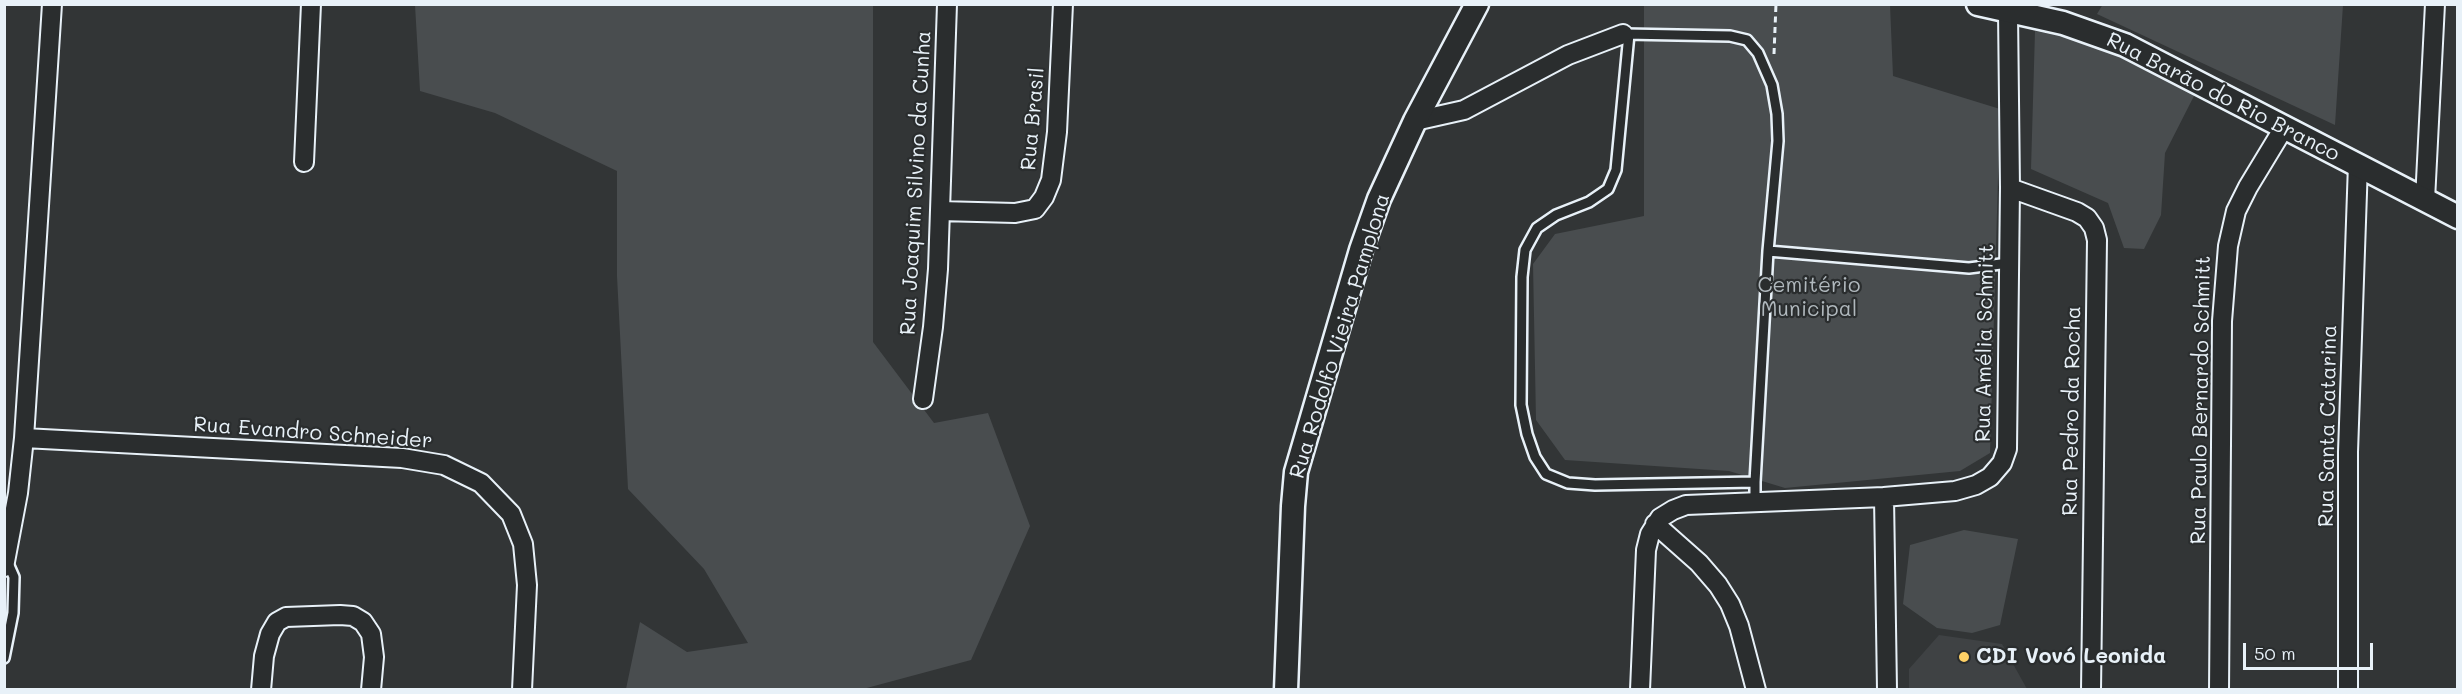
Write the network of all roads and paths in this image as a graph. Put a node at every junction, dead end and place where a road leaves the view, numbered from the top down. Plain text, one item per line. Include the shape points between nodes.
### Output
1 (52, 4) edge
2 (311, 4) edge
3 (947, 4) edge
4 (1063, 4) edge
5 (1477, 4) edge
6 (1776, 4) edge
7 (1978, 4) edge
8 (2435, 4) edge
9 (2008, 12) junction
10 (1626, 34) junction
11 (1772, 85) junction
12 (1415, 121) junction
13 (2285, 126) junction
14 (304, 162) dead end
15 (2358, 164) junction
16 (2010, 188) junction
17 (2425, 200) junction
18 (940, 211) junction
19 (2457, 217) edge
20 (1768, 251) junction
21 (2009, 263) junction
22 (923, 399) dead end
23 (24, 438) junction
24 (1755, 482) junction
25 (1884, 497) junction
26 (1755, 501) junction
27 (1655, 524) junction
28 (6, 563) edge
29 (4, 658) edge
30 (261, 690) edge
31 (371, 690) edge
32 (522, 690) edge
33 (1286, 690) edge
34 (1640, 690) edge
35 (1756, 690) edge
36 (1887, 690) edge
37 (2091, 690) edge
38 (2219, 690) edge
39 (2348, 690) edge

1 - 23 street
2 - 14 street
3 - 18 street, Rua Joaquim Silvino da Cunha
4 - 18 street, Rua Brasil via 1057,132 1051,180 1044,197 1035,209 1015,213
5 - 12 street, Rua Rodolfo Vieira Pamplona
6 - 11 path
7 - 9 street, Rua Barão do Rio Branco
8 - 17 street
9 - 13 street, Rua Barão do Rio Branco via 2063,23 2125,45
9 - 16 street, Rua Amélia Schmitt
10 - 11 lane via 1730,36 1747,40 1758,53
10 - 12 street via 1558,60 1464,110
10 - 24 lane via 1616,170 1608,189 1537,228 1525,250 1521,405 1527,434 1546,474 1568,483
11 - 20 lane via 1778,141
12 - 33 street, Rua Rodolfo Vieira Pamplona via 1379,199 1361,250 1296,472
13 - 15 street, Rua Barão do Rio Branco
13 - 38 street, Rua Paulo Bernardo Schmitt via 2247,187 2236,211 2228,246 2222,321
15 - 17 street, Rua Barão do Rio Branco
15 - 39 street, Rua Santa Catarina via 2348,452
16 - 21 street, Rua Amélia Schmitt
16 - 37 street, Rua Pedro da Rocha via 2077,212 2087,218 2097,240
17 - 19 street, Rua Barão do Rio Branco
18 - 22 street, Rua Joaquim Silvino da Cunha via 933,327
20 - 21 lane via 1969,268
20 - 24 lane
21 - 25 street, Rua Amélia Schmitt via 2009,430 2001,463 1990,477 1976,485 1955,491
23 - 28 street
23 - 32 street, Rua Evandro Schneider via 402,458 444,465 482,483 511,514 523,544 527,585
24 - 26 lane
25 - 26 street, Rua Amélia Schmitt
25 - 36 street
26 - 27 street, Rua Amélia Schmitt via 1686,505
27 - 34 street via 1644,569
27 - 35 street via 1699,563 1730,604
28 - 29 lane via 14,577 13,613
30 - 31 street via 264,656 278,622 286,617 331,615 353,616 371,634

